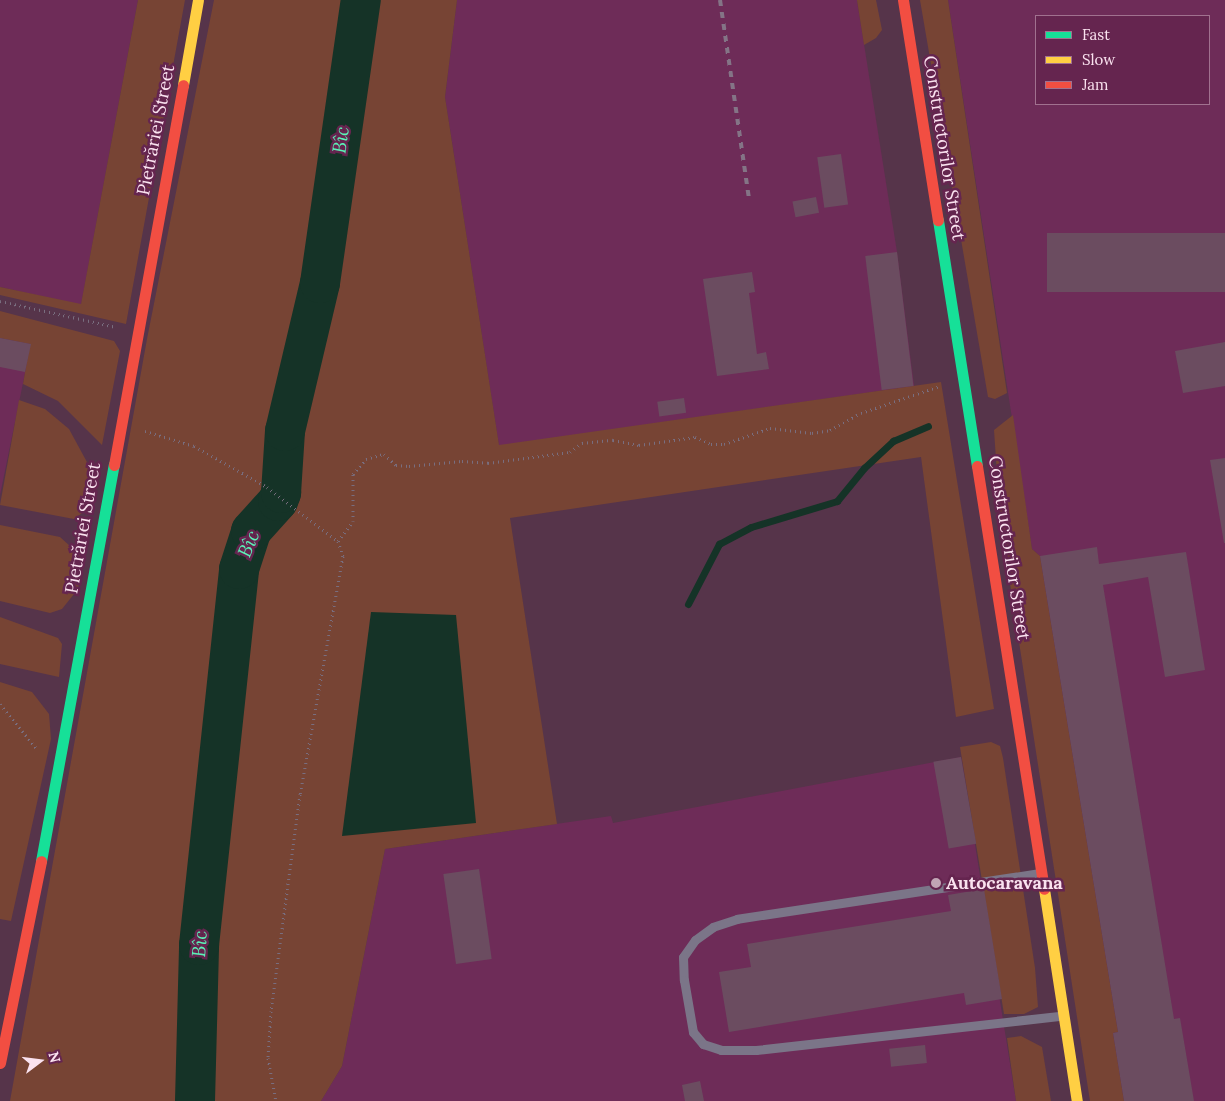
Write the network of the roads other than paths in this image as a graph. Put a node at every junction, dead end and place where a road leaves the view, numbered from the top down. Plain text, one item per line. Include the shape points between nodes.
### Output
1 (198, 0) edge
2 (903, 0) edge
3 (1042, 872) junction
4 (1064, 1015) junction
5 (0, 1063) edge
6 (1078, 1101) edge

1 - 5 street, Pietrăriei Street via 57,777
2 - 3 street, Constructorilor Street
3 - 4 street, Constructorilor Street
3 - 4 lane via 737,919 713,927 695,940 683,957 684,980 693,1032 703,1044 721,1050 756,1050
4 - 6 street, Constructorilor Street

